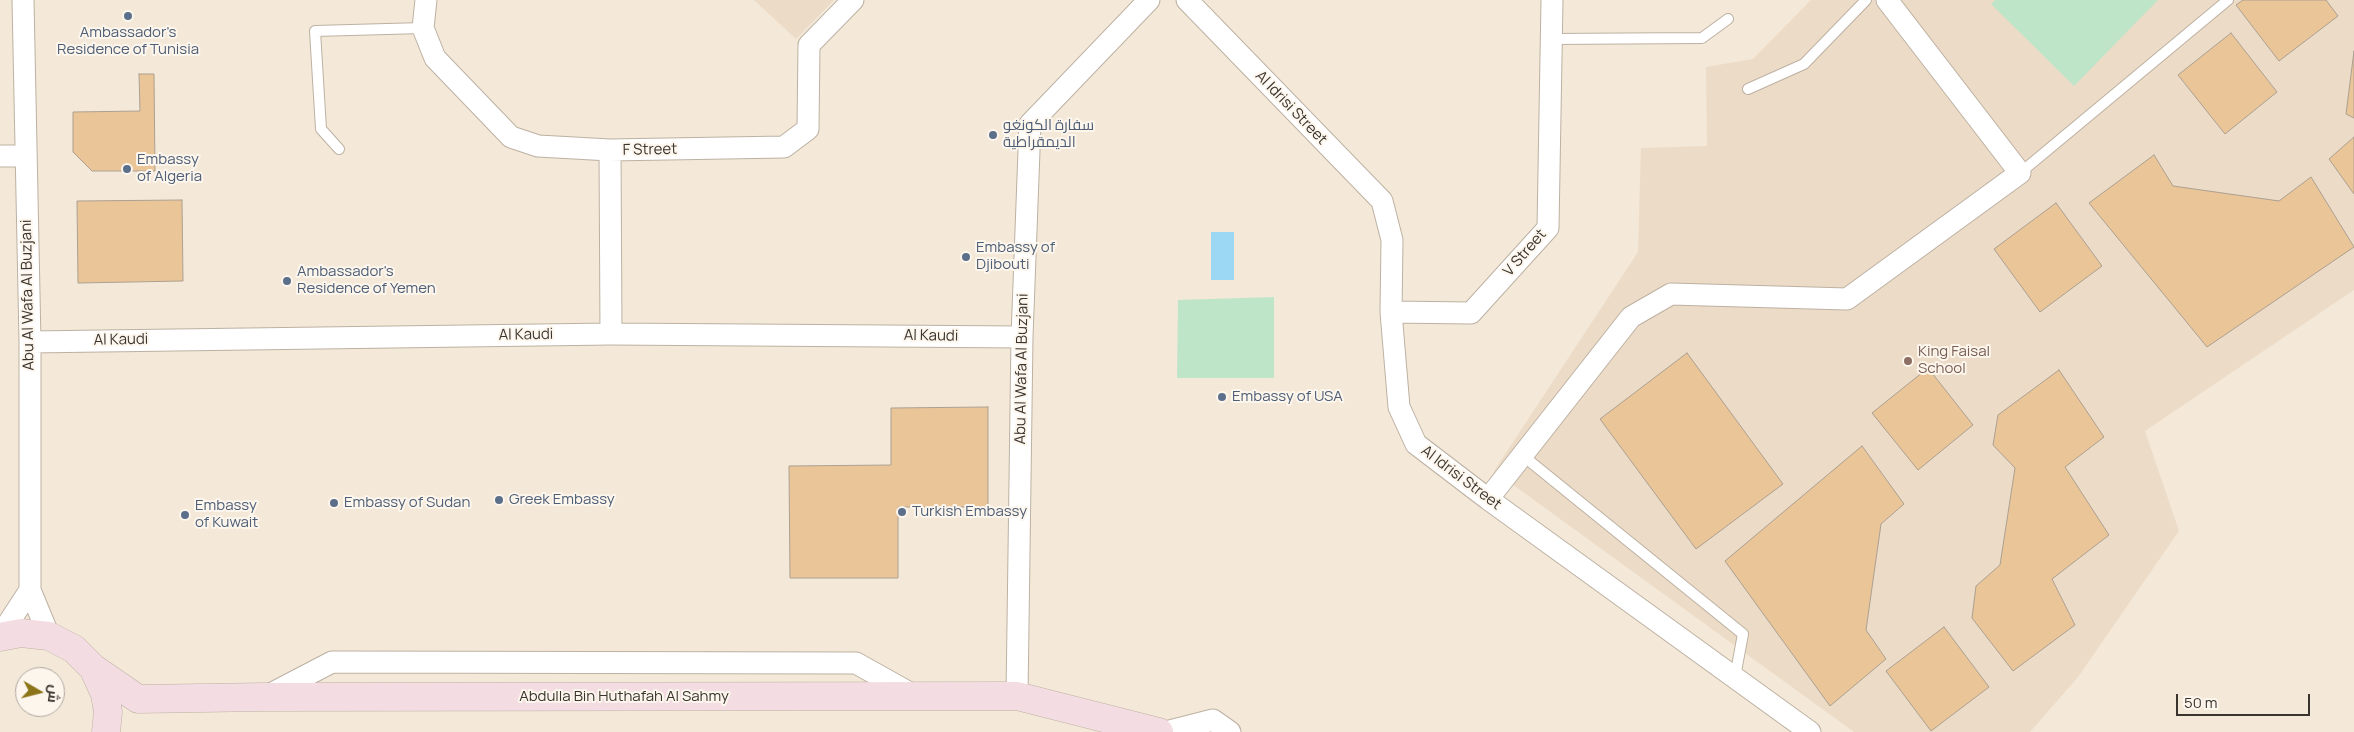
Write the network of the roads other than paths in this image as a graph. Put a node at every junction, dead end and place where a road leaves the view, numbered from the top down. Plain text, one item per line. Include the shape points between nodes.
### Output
1 (24, 0) edge
2 (426, 0) edge
3 (853, 0) edge
4 (1149, 0) edge
5 (1187, 0) edge
6 (1552, 0) edge
7 (1866, 0) edge
8 (1887, 0) edge
9 (2228, 0) edge
10 (1728, 19) dead end
11 (423, 28) junction
12 (1551, 40) junction
13 (1748, 89) dead end
14 (339, 149) dead end
15 (610, 150) junction
16 (0, 156) edge
17 (26, 156) junction
18 (2020, 173) junction
19 (1391, 312) junction
20 (611, 334) junction
21 (1022, 337) junction
22 (30, 342) junction
23 (1522, 455) junction
24 (1488, 500) junction
25 (30, 590) junction
26 (49, 636) junction
27 (0, 637) edge
28 (93, 668) junction
29 (1735, 677) junction
30 (1017, 696) junction
31 (106, 732) edge
32 (1159, 732) edge
33 (1166, 732) edge
34 (1230, 732) edge
35 (1810, 732) edge

1 - 17 street, Abu Al Wafa Al Buzjani
2 - 11 street, F Street
3 - 15 street, F Street via 809,45 808,129 784,147
4 - 21 street, Abu Al Wafa Al Buzjani via 1030,124
5 - 19 street, Al Idrisi Street via 1382,201 1392,240
6 - 12 street, V Street
7 - 13 lane via 1804,64
8 - 18 street
9 - 18 lane
10 - 12 lane via 1702,38
11 - 14 lane via 315,31 321,129
11 - 15 street, F Street via 435,58 511,137 538,146
12 - 19 street, V Street via 1548,228 1471,314
15 - 20 street
16 - 17 street
17 - 22 street, Abu Al Wafa Al Buzjani
18 - 23 street via 1847,299 1671,294 1631,318
19 - 24 street, Al Idrisi Street via 1399,407 1416,444
20 - 21 street, Al Kaudi
20 - 22 street, Al Kaudi
21 - 30 street, Abu Al Wafa Al Buzjani
22 - 25 street, Abu Al Wafa Al Buzjani
23 - 24 street
23 - 29 lane via 1743,634
24 - 29 street, Al Idrisi Street
25 - 26 street
25 - 27 street
26 - 27 street via 21,633
26 - 28 street via 74,648
28 - 30 street, Abdulla Bin Huthafah Al Sahmy via 138,699
28 - 31 street via 105,694 108,712
29 - 35 street, Al Idrisi Street
30 - 32 street, Abdulla Bin Huthafah Al Sahmy
33 - 34 street via 1213,720

